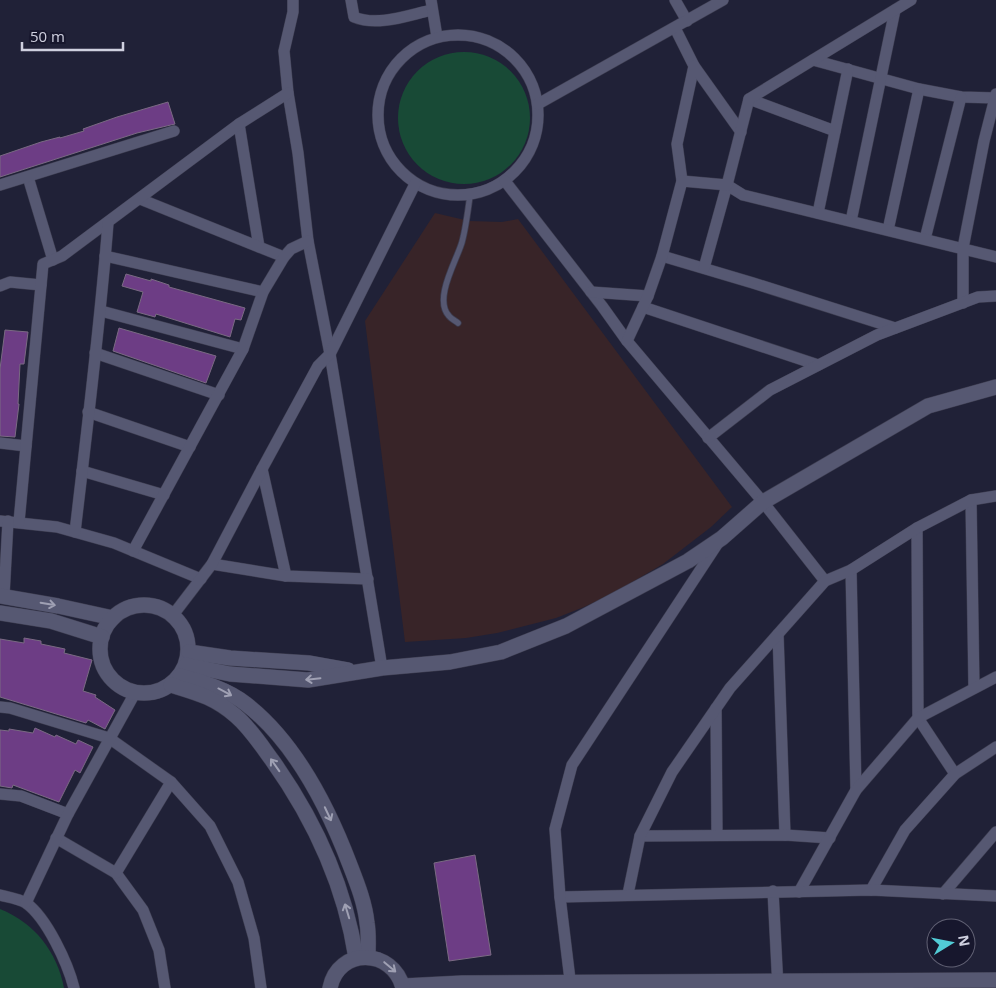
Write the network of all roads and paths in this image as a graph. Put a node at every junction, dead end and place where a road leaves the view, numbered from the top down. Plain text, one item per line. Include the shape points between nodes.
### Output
1 (293, 0) edge
2 (351, 0) edge
3 (675, 0) edge
4 (723, 0) edge
5 (911, 0) edge
6 (432, 5) edge
7 (895, 10) junction
8 (687, 21) junction
9 (675, 28) junction
10 (437, 37) junction
11 (813, 60) junction
12 (694, 66) junction
13 (848, 70) junction
14 (881, 79) junction
15 (919, 89) junction
16 (288, 93) junction
17 (961, 97) junction
18 (996, 97) edge
19 (749, 99) junction
20 (538, 104) junction
21 (239, 124) junction
22 (174, 131) dead end
23 (835, 131) junction
24 (741, 132) junction
25 (28, 178) junction
26 (505, 181) junction
27 (682, 181) junction
28 (415, 184) junction
29 (0, 185) edge
30 (727, 185) junction
31 (470, 195) junction
32 (140, 199) junction
33 (818, 213) junction
34 (851, 221) junction
35 (108, 223) junction
36 (888, 230) junction
37 (925, 239) junction
38 (308, 241) junction
39 (259, 247) junction
40 (963, 248) junction
41 (105, 256) junction
42 (662, 256) junction
43 (284, 257) junction
44 (996, 257) edge
45 (53, 260) junction
46 (704, 268) junction
47 (41, 285) junction
48 (0, 286) edge
49 (263, 292) junction
50 (592, 292) junction
51 (996, 296) edge
52 (645, 302) junction
53 (963, 303) junction
54 (101, 311) junction
55 (458, 323) dead end
56 (895, 328) junction
57 (627, 340) junction
58 (243, 349) junction
59 (95, 353) junction
60 (330, 354) junction
61 (818, 365) junction
62 (996, 387) edge
63 (219, 395) junction
64 (88, 412) junction
65 (708, 438) junction
66 (0, 443) edge
67 (26, 446) junction
68 (190, 447) junction
69 (262, 469) junction
70 (82, 471) junction
71 (164, 495) junction
72 (996, 496) edge
73 (971, 500) junction
74 (763, 502) junction
75 (9, 521) edge
76 (917, 528) junction
77 (76, 532) junction
78 (722, 538) junction
79 (133, 551) junction
80 (212, 564) junction
81 (851, 570) junction
82 (286, 576) junction
83 (368, 578) junction
84 (201, 579) junction
85 (825, 581) junction
86 (2, 596) edge
87 (0, 613) edge
88 (173, 615) junction
89 (113, 618) junction
90 (778, 634) junction
91 (102, 637) junction
92 (382, 668) junction
93 (181, 670) junction
94 (996, 677) edge
95 (974, 688) junction
96 (135, 693) junction
97 (0, 707) edge
98 (716, 708) junction
99 (918, 718) junction
100 (109, 738) junction
101 (996, 747) edge
102 (955, 774) junction
103 (172, 782) junction
104 (856, 790) junction
105 (0, 794) edge
106 (68, 814) junction
107 (996, 832) edge
108 (717, 835) junction
109 (785, 835) junction
110 (640, 836) junction
111 (56, 838) junction
112 (830, 838) junction
113 (116, 874) junction
114 (871, 890) junction
115 (773, 891) junction
116 (799, 892) junction
117 (628, 894) junction
118 (943, 894) junction
119 (0, 895) edge
120 (996, 896) edge
121 (560, 897) junction
122 (26, 903) junction
123 (362, 958) junction
124 (996, 980) edge
125 (778, 985) edge
126 (571, 986) edge
127 (403, 987) edge
128 (74, 988) edge
129 (165, 988) edge
130 (261, 988) edge
131 (330, 988) edge

1 - 16 street via 284,51
2 - 6 street via 354,17 364,21 381,20
3 - 8 street
4 - 8 street
5 - 7 street
6 - 10 street
7 - 11 street
7 - 14 street
8 - 9 street
9 - 12 street
9 - 20 street
10 - 20 street via 459,34 482,38 502,47 520,63 532,82
10 - 28 street via 416,46 398,62 386,81 379,103 379,126 385,149
11 - 13 street
11 - 19 street
12 - 24 street
12 - 27 street via 677,144
13 - 14 street
13 - 23 street
14 - 15 street
14 - 34 street
15 - 17 street
15 - 36 street
16 - 21 street
16 - 38 street
17 - 18 street
17 - 37 street
18 - 40 street
19 - 23 street
19 - 24 street
20 - 26 street via 538,126 532,147 521,166
21 - 32 street
21 - 39 street
22 - 25 street
23 - 33 street
24 - 30 street
25 - 29 street
25 - 45 street
26 - 31 street
26 - 50 street
27 - 30 street
27 - 42 street
28 - 31 street via 451,196
28 - 60 street
30 - 33 street via 743,195
30 - 46 street
31 - 55 lane via 462,242 445,292 444,305 448,316
32 - 35 street
32 - 39 street
33 - 34 street
34 - 36 street
35 - 41 street
35 - 45 street
36 - 37 street
37 - 40 street
38 - 43 street via 291,249
38 - 60 street
39 - 43 street
40 - 44 street
40 - 53 street
41 - 49 street
41 - 54 street
42 - 46 street
42 - 52 street
43 - 49 street
45 - 47 street via 43,264
46 - 56 street
47 - 48 street via 10,282
47 - 67 street
49 - 58 street
50 - 52 street
50 - 57 street
51 - 53 street via 978,297
52 - 57 street
52 - 61 street
53 - 56 street
54 - 58 street
54 - 59 street
56 - 61 street
57 - 65 street
58 - 63 street
59 - 63 street
59 - 64 street
60 - 69 street via 318,366
60 - 83 street
61 - 65 street via 770,390
62 - 74 street via 928,406
63 - 68 street
64 - 68 street
64 - 70 street
65 - 74 street
66 - 67 street
67 - 75 street
68 - 71 street
69 - 80 street
69 - 82 street
70 - 71 street
70 - 77 street
71 - 79 street
72 - 73 street
73 - 76 street
73 - 95 street
74 - 78 street
74 - 85 street
75 - 77 street
75 - 86 street
76 - 81 street
76 - 99 street
77 - 79 street via 114,542
78 - 92 street via 688,561 566,626 501,652 450,662
78 - 121 street via 572,765 555,830
79 - 84 street
80 - 82 street
80 - 84 street
81 - 85 street
81 - 104 street
82 - 83 street
83 - 92 street
84 - 88 street
85 - 90 street
86 -> 89 street
87 - 91 street via 51,621
88 - 89 street via 149,605 124,610
88 - 93 street via 187,638
89 - 91 street
90 - 98 street
90 - 109 street
91 - 96 street via 100,651 110,678
92 - 93 street via 308,680
93 - 96 street via 154,692
123 -> 93 street via 327,858 281,773 236,716 206,695
93 -> 123 street via 244,702 270,724 322,800 344,848 368,922
94 - 95 street
95 - 99 street
96 - 100 street
97 - 100 street
98 - 108 street
98 - 110 street via 672,772
99 - 102 street
99 - 104 street
100 - 103 street
100 - 106 street
101 - 102 street
102 - 114 street via 905,830
103 - 113 street
103 - 130 street via 210,826 238,882 254,938
104 - 112 street
105 - 106 street via 21,796
106 - 111 street
107 - 118 street
108 - 109 street
108 - 110 street
109 - 112 street
110 - 117 street
111 - 113 street
111 - 122 street
112 - 116 street
113 - 129 street via 143,910 159,950
114 - 116 street
114 - 118 street
115 - 116 street
115 - 117 street
115 - 125 street
117 - 121 street
118 - 120 street
119 - 122 street
121 - 126 street
122 - 128 street via 48,927 70,972
123 -> 127 street via 380,960 391,966
123 - 131 street via 346,963 337,971
124 - 125 street
125 - 126 street
126 - 127 street via 462,983

